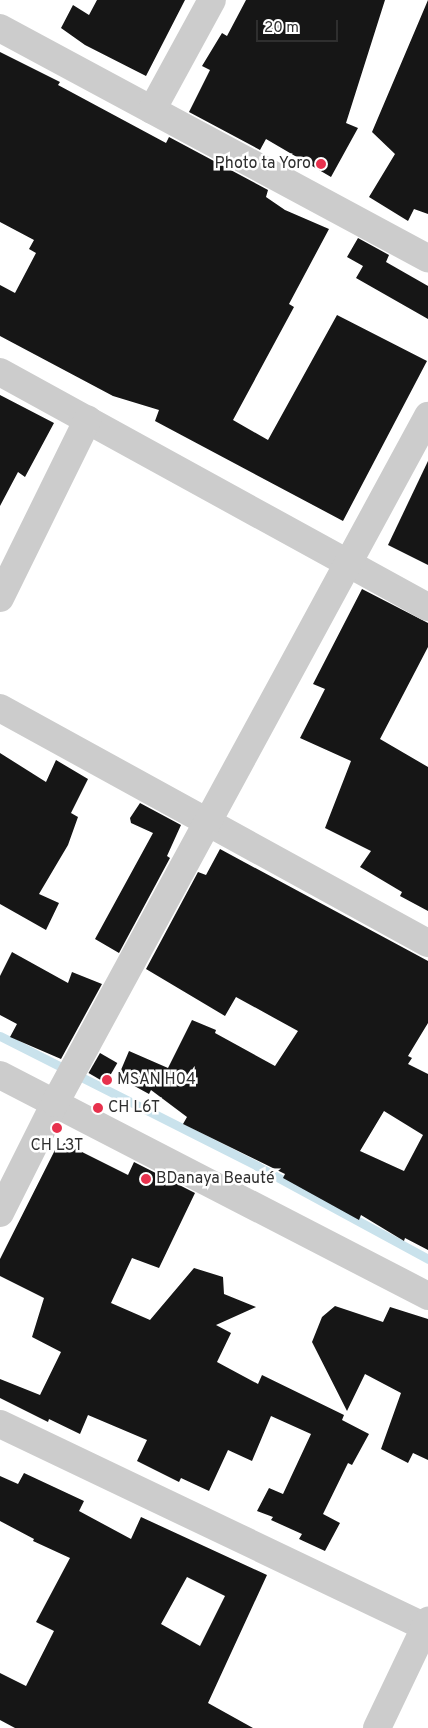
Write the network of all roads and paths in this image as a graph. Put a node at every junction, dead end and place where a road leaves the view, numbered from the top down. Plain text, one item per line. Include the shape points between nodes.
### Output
1 (212, 0) edge
2 (0, 28) edge
3 (152, 110) junction
4 (428, 258) edge
5 (0, 372) edge
6 (428, 416) edge
7 (88, 419) junction
8 (347, 564) junction
9 (0, 598) edge
10 (428, 607) edge
11 (0, 708) edge
12 (207, 822) junction
13 (428, 943) edge
14 (0, 1075) edge
15 (55, 1103) junction
16 (0, 1213) edge
17 (428, 1296) edge
18 (0, 1424) edge
19 (427, 1625) edge
20 (377, 1728) edge

1 - 3 street
2 - 3 street
3 - 4 street
5 - 7 street
6 - 8 street
7 - 8 street
7 - 9 street
8 - 10 street
8 - 12 street
11 - 12 street
12 - 13 street
12 - 15 street
14 - 15 street
15 - 16 street
15 - 17 street
18 - 19 street
19 - 20 street

